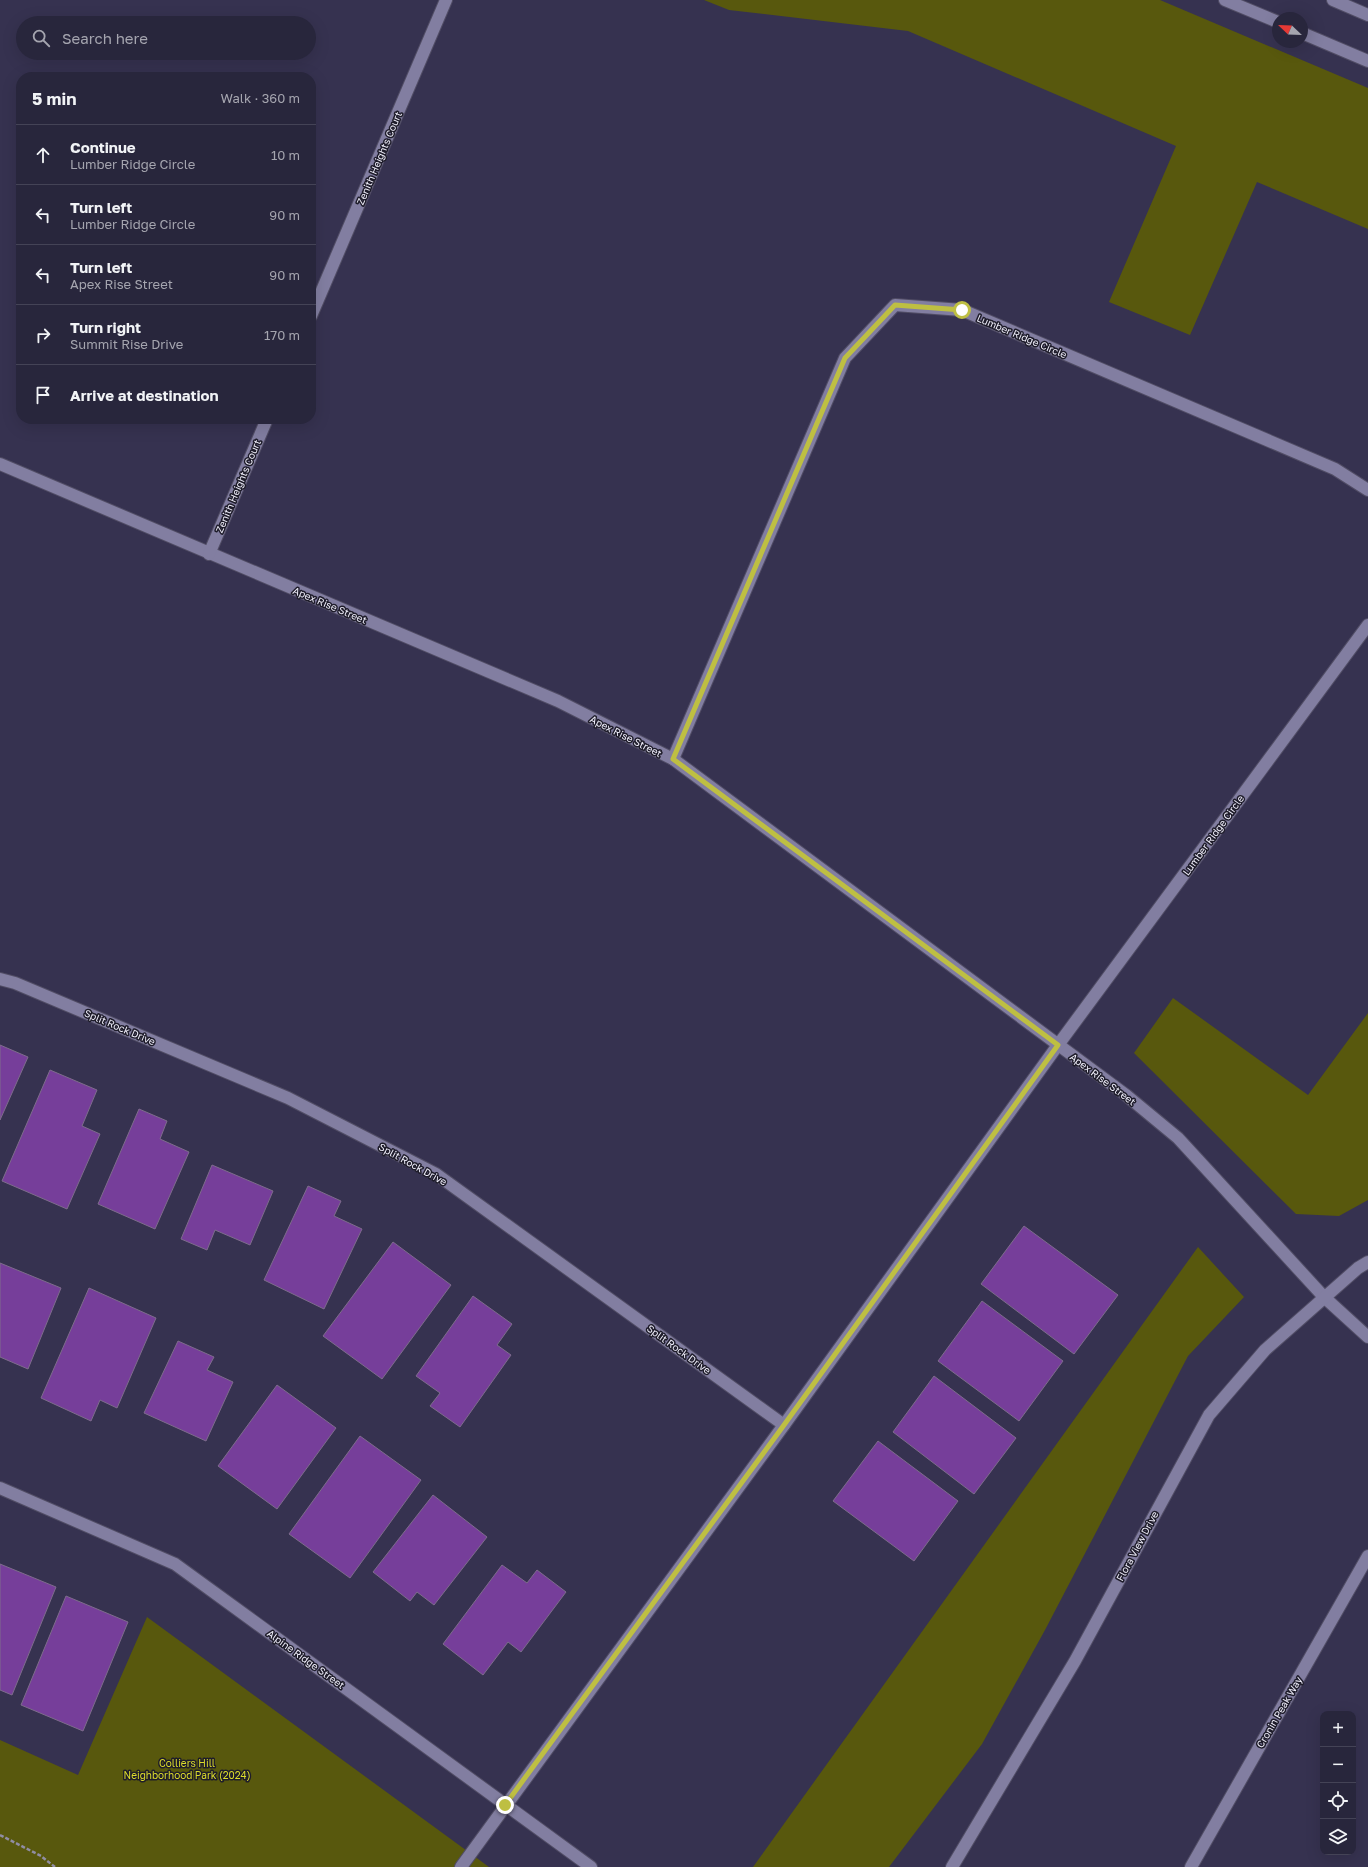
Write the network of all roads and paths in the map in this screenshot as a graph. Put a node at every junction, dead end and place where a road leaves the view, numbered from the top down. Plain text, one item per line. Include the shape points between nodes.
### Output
1 (446, 0) edge
2 (1225, 0) edge
3 (1333, 0) edge
4 (1368, 15) edge
5 (1272, 20) edge
6 (1308, 35) edge
7 (1368, 60) edge
8 (316, 304) edge
9 (265, 424) edge
10 (0, 464) edge
11 (1368, 490) edge
12 (209, 554) junction
13 (1368, 625) edge
14 (673, 759) junction
15 (0, 979) edge
16 (1058, 1045) junction
17 (1368, 1262) edge
18 (1324, 1297) junction
19 (1368, 1337) edge
20 (784, 1425) junction
21 (0, 1488) edge
22 (1368, 1556) edge
23 (505, 1805) junction
24 (0, 1835) edge
25 (55, 1867) edge
26 (461, 1867) edge
27 (591, 1867) edge
28 (952, 1867) edge
29 (1191, 1867) edge

1 - 8 street, Zenith Heights Court
2 - 5 street
3 - 4 street
6 - 7 street
9 - 12 street, Zenith Heights Court
10 - 12 street, Apex Rise Street
11 - 14 street, Lumber Ridge Circle via 1336,469 962,310 895,305 845,358
12 - 14 street, Apex Rise Street via 558,701
13 - 16 street, Lumber Ridge Circle
14 - 16 street, Apex Rise Street
15 - 20 street, Split Rock Drive via 15,983 288,1098 436,1174
16 - 18 street, Apex Rise Street via 1126,1095 1178,1138
16 - 20 street, Lumber Ridge Circle
17 - 18 street, Flora View Drive
18 - 19 street, Apex Rise Street
18 - 28 street, Flora View Drive via 1265,1350 1209,1415 1075,1661
20 - 23 street, Lumber Ridge Circle
21 - 23 street, Alpine Ridge Street via 175,1564
22 - 29 street, Cronin Peak Way
23 - 26 street, Lumber Ridge Circle
23 - 27 street, Alpine Ridge Street
24 - 25 path via 41,1856

